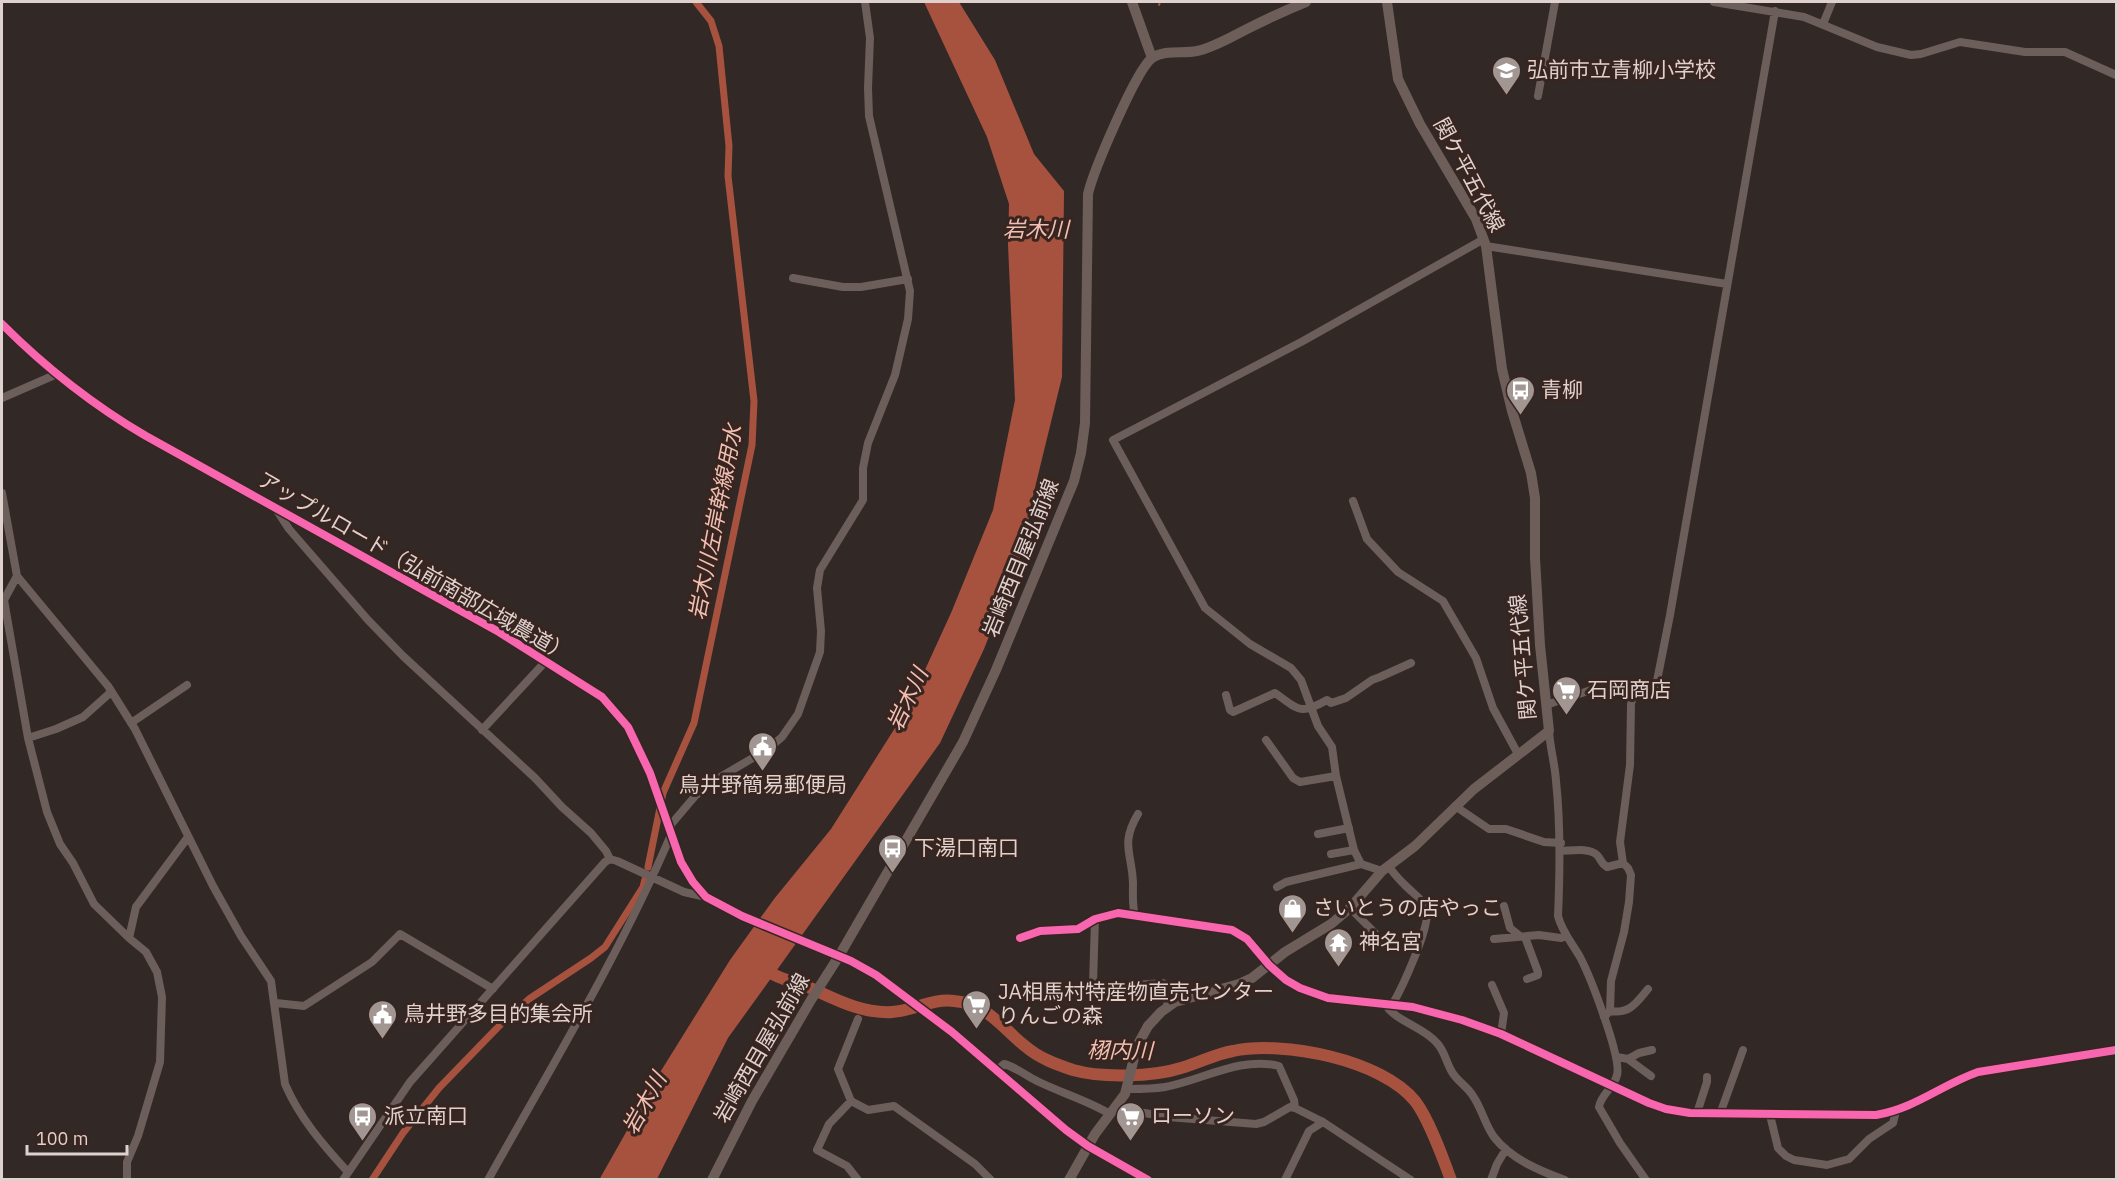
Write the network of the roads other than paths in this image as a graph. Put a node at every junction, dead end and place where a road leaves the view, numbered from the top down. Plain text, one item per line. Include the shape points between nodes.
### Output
1 (865, 2) edge
2 (1132, 2) edge
3 (1305, 2) edge
4 (1387, 2) edge
5 (1555, 2) edge
6 (1714, 2) edge
7 (1832, 2) edge
8 (1775, 11) junction
9 (1822, 24) junction
10 (1152, 58) junction
11 (2116, 75) edge
12 (1538, 96) dead end
13 (1485, 242) junction
14 (794, 278) dead end
15 (908, 279) junction
16 (1727, 284) junction
17 (2, 324) edge
18 (57, 374) junction
19 (2, 398) edge
20 (2, 493) edge
21 (1353, 501) dead end
22 (274, 507) junction
23 (17, 576) junction
24 (3, 600) edge
25 (546, 661) junction
26 (1411, 663) dead end
27 (187, 685) dead end
28 (111, 692) junction
29 (1634, 693) junction
30 (1226, 695) dead end
31 (1546, 705) junction
32 (1311, 709) junction
33 (131, 723) junction
34 (482, 730) junction
35 (1549, 731) junction
36 (28, 738) junction
37 (1266, 740) dead end
38 (1518, 754) junction
39 (1336, 776) junction
40 (1455, 806) junction
41 (1138, 814) dead end
42 (1349, 828) junction
43 (669, 833) junction
44 (1318, 834) dead end
45 (188, 837) junction
46 (1561, 847) junction
47 (1354, 850) junction
48 (1330, 854) dead end
49 (610, 860) junction
50 (1623, 863) junction
51 (1361, 864) junction
52 (1385, 868) junction
53 (653, 877) junction
54 (1276, 887) dead end
55 (706, 897) junction
56 (1504, 906) dead end
57 (1350, 908) junction
58 (1135, 916) junction
59 (1095, 919) junction
60 (1375, 933) dead end
61 (1566, 936) junction
62 (1523, 937) junction
63 (129, 938) junction
64 (1020, 938) dead end
65 (1494, 939) dead end
66 (839, 956) junction
67 (1269, 965) junction
68 (1527, 980) dead end
69 (1093, 984) junction
70 (1136, 985) dead end
71 (1492, 985) dead end
72 (1122, 987) dead end
73 (493, 989) junction
74 (1648, 989) dead end
75 (1077, 992) dead end
76 (276, 1003) junction
77 (1389, 1005) junction
78 (1168, 1006) junction
79 (1607, 1014) junction
80 (858, 1019) dead end
81 (1501, 1034) junction
82 (1652, 1050) dead end
83 (1743, 1050) dead end
84 (2116, 1050) edge
85 (1617, 1057) junction
86 (1628, 1059) junction
87 (996, 1071) junction
88 (1651, 1076) dead end
89 (1707, 1077) dead end
90 (1612, 1085) junction
91 (1128, 1087) junction
92 (851, 1101) junction
93 (1295, 1108) junction
94 (1113, 1111) junction
95 (1896, 1111) junction
96 (1697, 1113) junction
97 (1720, 1114) junction
98 (1770, 1115) junction
99 (1323, 1122) junction
100 (1088, 1146) junction
101 (1506, 1149) junction
102 (345, 1175) edge
103 (127, 1179) edge
104 (488, 1179) edge
105 (712, 1179) edge
106 (858, 1179) edge
107 (991, 1179) edge
108 (1069, 1179) edge
109 (1148, 1179) edge
110 (1285, 1179) edge
111 (1411, 1179) edge
112 (1491, 1179) edge
113 (1565, 1179) edge
114 (1646, 1179) edge

1 - 15 street via 870,38 869,116
2 - 10 main road
3 - 10 main road via 1217,45
4 - 13 main road, 関ケ平五代線 via 1398,79
5 - 12 street
6 - 8 street
7 - 9 street
8 - 9 street
8 - 16 street
9 - 11 street via 1898,53 1921,54 1960,42 2025,52 2065,51
10 - 66 main road, 岩崎西目屋弘前線 via 1121,112 1088,194 1085,423 1074,480 963,742
13 - 16 street
13 - 31 main road, 関ケ平五代線 via 1502,369 1535,498 1535,558
13 - 32 street via 1113,440 1205,608 1250,644 1291,668 1301,680
14 - 15 street via 843,287
15 - 43 street via 908,319 895,375 868,443 863,500 820,570 820,652 798,714 768,749 696,795
16 - 29 street via 1654,696
17 - 18 street, アップルロード（弘前南部広域農道）
18 - 19 street
18 - 22 street, アップルロード（弘前南部広域農道） via 106,412
20 - 23 street
21 - 38 street via 1367,539 1398,572 1443,601 1476,658 1493,708
22 - 25 street, アップルロード（弘前南部広域農道）
22 - 34 street via 368,620
23 - 24 street
23 - 28 street
24 - 36 street
25 - 34 street
25 - 43 street, アップルロード（弘前南部広域農道） via 602,697 628,727
26 - 32 street via 1372,680 1346,698 1331,703 1327,700
27 - 33 street
28 - 33 street
28 - 36 street via 83,717
29 - 31 street via 1600,687
29 - 50 street via 1620,842
30 - 32 street via 1233,712 1275,693 1290,705
31 - 35 main road, 関ケ平五代線
32 - 39 street via 1332,747
33 - 45 street
34 - 49 street via 591,833
35 - 38 main road, 関ケ平五代線
35 - 46 street
36 - 63 street via 47,812 60,844 94,904
37 - 39 street via 1300,782
38 - 40 main road, 関ケ平五代線
39 - 42 street
40 - 46 street via 1489,829 1506,828
40 - 52 main road, 関ケ平五代線 via 1415,846
41 - 58 street via 1129,832 1127,848
42 - 44 street
42 - 47 street
43 - 53 street
43 - 55 street, アップルロード（弘前南部広域農道） via 681,862
45 - 63 street via 136,907
45 - 76 street via 241,936 272,981
46 - 50 street via 1588,851 1607,867
46 - 61 street via 1558,916
47 - 48 street
47 - 51 street
49 - 53 street
49 - 73 street via 595,871
50 - 79 street via 1631,875 1629,902
51 - 52 street
51 - 54 street
52 - 57 main road, 関ケ平五代線
52 - 77 street via 1421,900 1428,912 1407,978
53 - 55 street via 684,892
53 - 104 street
55 - 66 street, アップルロード（弘前南部広域農道）
56 - 62 street via 1510,928
57 - 60 street
57 - 67 main road, 関ケ平五代線
58 - 59 street via 1118,914
58 - 67 street via 1232,930 1247,939
59 - 64 street via 1078,929 1040,931
59 - 69 street
61 - 62 street
61 - 79 street
62 - 65 street
62 - 68 street via 1538,972
63 - 103 street via 146,952 157,972 162,997 160,1062 127,1162
66 - 87 street, アップルロード（弘前南部広域農道） via 900,992
66 - 105 main road, 岩崎西目屋弘前線 via 748,1108
67 - 77 street via 1286,980 1328,998
67 - 78 main road, 関ケ平五代線 via 1239,984
69 - 72 street
69 - 75 street via 1090,992
70 - 78 street via 1163,983
71 - 81 street via 1504,1013
73 - 76 street via 400,934 372,962 304,1006
73 - 102 street via 410,1082
74 - 79 street via 1632,1009
76 - 102 street via 285,1084 291,1099
77 - 81 street via 1413,1007
77 - 101 street via 1390,1011 1437,1042 1452,1072 1473,1095 1494,1137
78 - 91 main road via 1142,1036
79 - 85 street
80 - 92 street via 838,1069
81 - 90 street
82 - 86 street
83 - 97 street
84 - 95 street via 1978,1072
85 - 86 street
85 - 90 street via 1617,1075
86 - 88 street
87 - 94 street via 1004,1064 1011,1066 1037,1081
87 - 100 street, アップルロード（弘前南部広域農道）
89 - 96 street
90 - 96 street via 1666,1109
90 - 114 street via 1599,1107
91 - 93 street via 1166,1087 1212,1072 1270,1064 1279,1066
91 - 94 main road
92 - 106 street via 829,1124 817,1150 847,1166
92 - 107 street via 868,1110 894,1106
93 - 94 street via 1256,1124
93 - 99 street
94 - 100 main road
95 - 98 street via 1876,1115
95 - 98 street via 1893,1123 1849,1159 1827,1165 1786,1156 1778,1148
96 - 97 street
97 - 98 street
99 - 110 street via 1310,1131
99 - 111 street
100 - 108 main road
100 - 109 street, アップルロード（弘前南部広域農道）
101 - 112 street
101 - 113 street via 1543,1172

